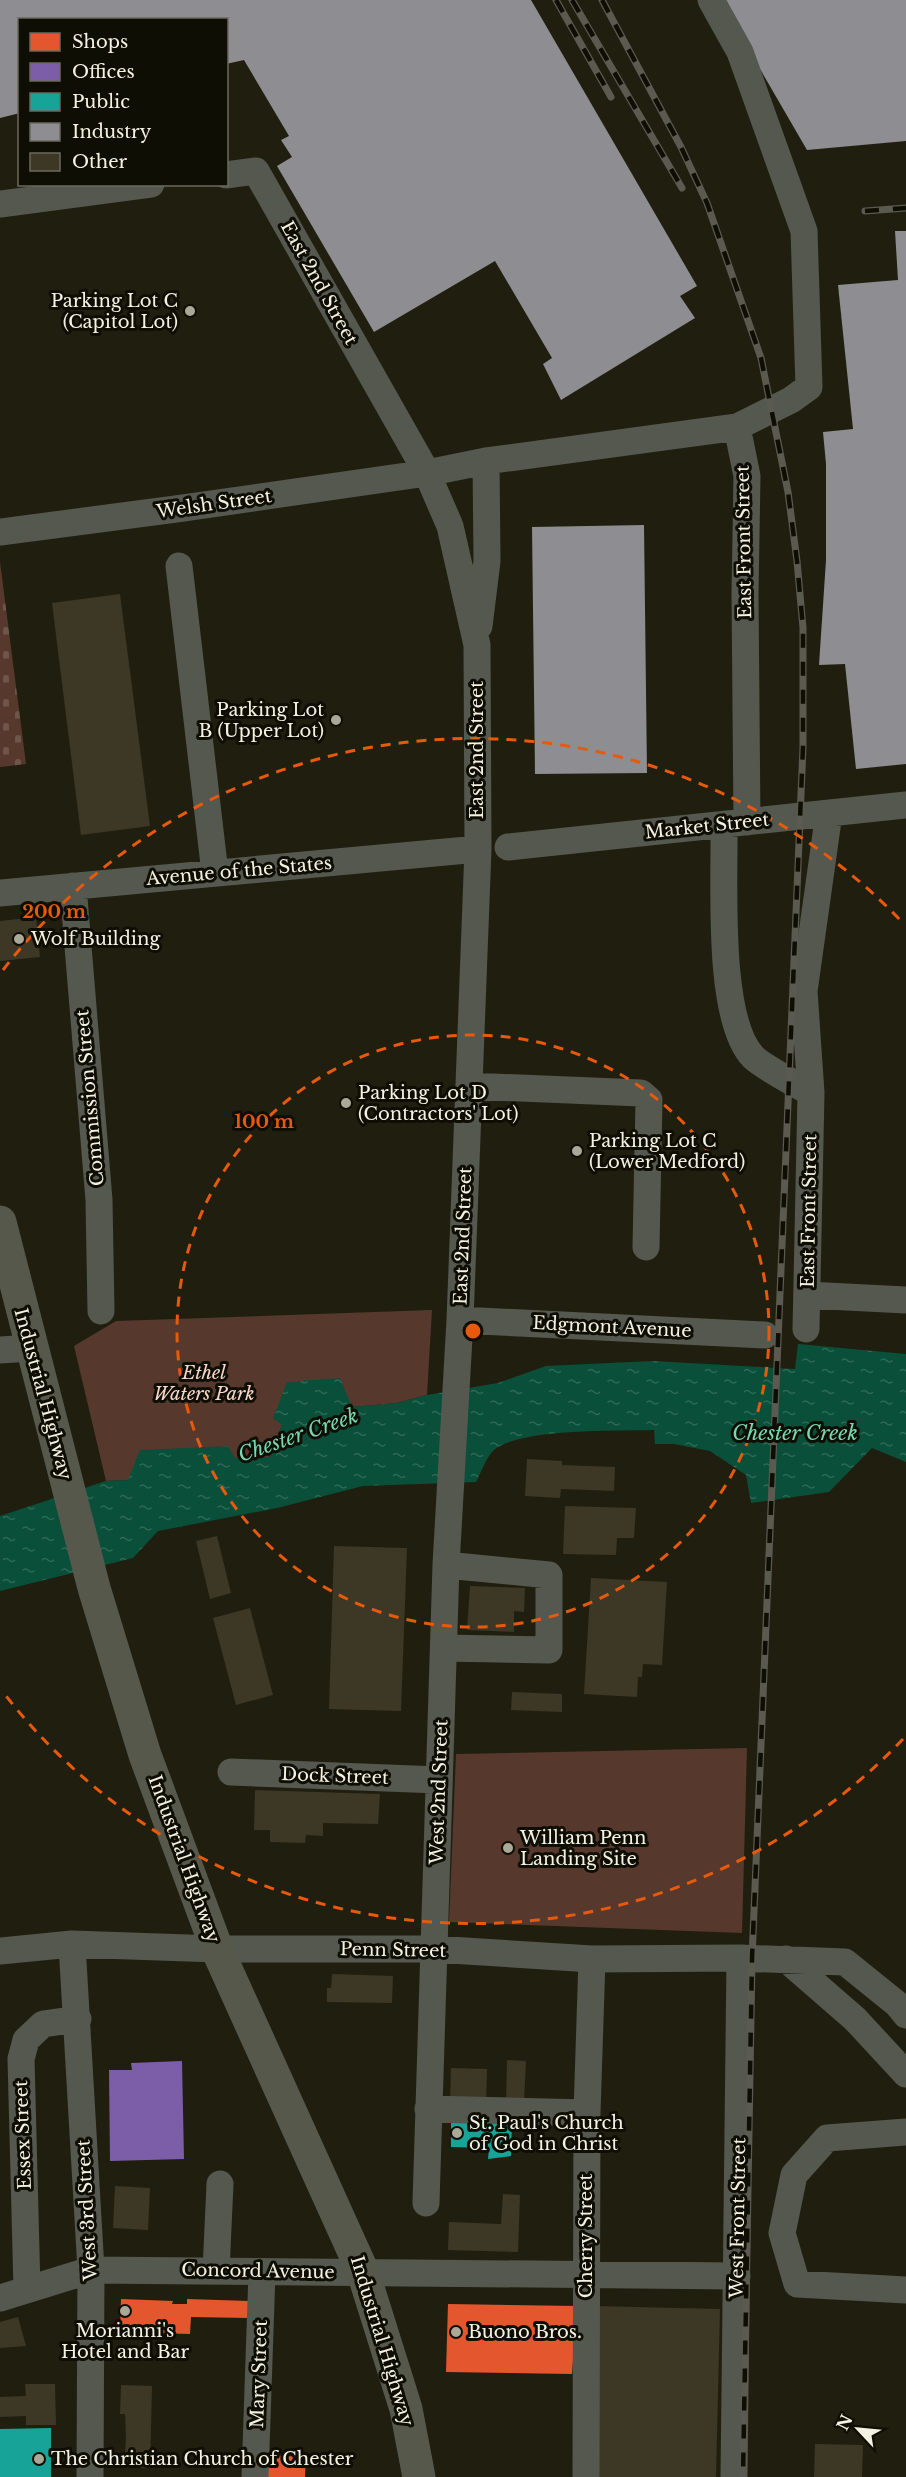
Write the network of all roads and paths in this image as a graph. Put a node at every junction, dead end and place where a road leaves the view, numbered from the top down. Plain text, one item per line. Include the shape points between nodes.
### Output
1 (711, 0) edge
2 (228, 175) edge
3 (136, 186) edge
4 (0, 204) edge
5 (737, 427) junction
6 (486, 461) junction
7 (427, 473) junction
8 (0, 532) edge
9 (179, 566) dead end
10 (477, 645) junction
11 (906, 805) edge
12 (829, 813) junction
13 (736, 823) junction
14 (508, 847) dead end
15 (478, 849) junction
16 (215, 873) junction
17 (73, 886) junction
18 (0, 893) edge
19 (469, 1086) junction
20 (811, 1093) junction
21 (0, 1222) edge
22 (646, 1247) dead end
23 (807, 1295) junction
24 (906, 1300) edge
25 (101, 1311) dead end
26 (460, 1320) junction
27 (806, 1329) dead end
28 (765, 1335) dead end
29 (15, 1349) edge
30 (456, 1382) joint
31 (446, 1565) junction
32 (444, 1648) junction
33 (231, 1772) dead end
34 (439, 1780) junction
35 (72, 1944) junction
36 (217, 1949) junction
37 (434, 1949) junction
38 (0, 1951) edge
39 (740, 1958) junction
40 (592, 1959) junction
41 (786, 1959) junction
42 (906, 2015) edge
43 (78, 2019) junction
44 (906, 2074) edge
45 (428, 2109) junction
46 (587, 2113) junction
47 (906, 2132) edge
48 (220, 2184) dead end
49 (426, 2203) dead end
50 (91, 2270) junction
51 (216, 2271) junction
52 (262, 2272) junction
53 (363, 2272) junction
54 (586, 2275) junction
55 (737, 2276) junction
56 (27, 2289) junction
57 (906, 2290) edge
58 (0, 2298) edge
59 (90, 2477) edge
60 (255, 2477) edge
61 (419, 2477) edge
62 (586, 2477) edge
63 (734, 2477) edge

1 - 5 street via 740,52 804,231 809,387
2 - 7 street, East 2nd Street via 256,171
3 - 4 street
5 - 6 street, Welsh Street
5 - 13 street, East Front Street via 747,476
6 - 7 street, Welsh Street
6 - 10 street via 487,561
7 - 8 street, Welsh Street
7 - 10 street, East 2nd Street via 450,525
9 - 16 street
10 - 15 street, East 2nd Street
11 - 12 street, Market Street
12 - 13 street, Market Street
12 - 20 street, East Front Street via 804,991
13 - 14 street, Market Street
13 - 20 street, East Front Street via 726,982 736,1028 753,1057
15 - 16 street, Avenue of the States
15 - 19 street, East 2nd Street
16 - 17 street, Avenue of the States
17 - 18 street, Avenue of the States
17 - 25 street, Commission Street via 99,1200
19 - 22 street via 641,1093 649,1100
19 - 26 street, East 2nd Street
20 - 23 street, East Front Street
21 - 29 main road, Industrial Highway
23 - 24 street
23 - 27 street, East Front Street
26 - 28 street, Edgmont Avenue
26 - 30 street, East 2nd Street
29 - 36 main road, Industrial Highway via 65,1479 145,1755
30 - 31 street, West 2nd Street
31 - 32 street, West 2nd Street
31 - 32 street via 549,1575 549,1650
32 - 34 street, West 2nd Street
33 - 34 street, Dock Street
34 - 37 street, West 2nd Street
35 - 36 street, Penn Street
35 - 38 street, Penn Street
35 - 43 street, West 3rd Street
36 - 37 street, Penn Street
36 - 53 main road, Industrial Highway
37 - 40 street, Penn Street
37 - 45 street, West 2nd Street
39 - 40 street, Penn Street
39 - 41 street, Penn Street
39 - 55 street, West Front Street
40 - 46 street, Cherry Street
41 - 42 street, Penn Street via 845,1962
41 - 44 street via 855,2019
43 - 50 street, West 3rd Street
43 - 56 street, Essex Street via 43,2024 26,2040 21,2060
45 - 46 street
45 - 49 street, West 2nd Street
46 - 54 street, Cherry Street
47 - 57 street via 827,2138 794,2175 782,2233 797,2284
48 - 51 street
50 - 51 street, Concord Avenue
50 - 56 street, Concord Avenue
50 - 59 street, West 3rd Street
51 - 52 street, Concord Avenue
52 - 53 street, Concord Avenue
52 - 60 street, Mary Street
53 - 54 street, Concord Avenue
53 - 61 main road, Industrial Highway via 406,2409
54 - 55 street, Concord Avenue
54 - 62 street, Cherry Street
55 - 63 street, West Front Street
56 - 58 street, Concord Avenue

